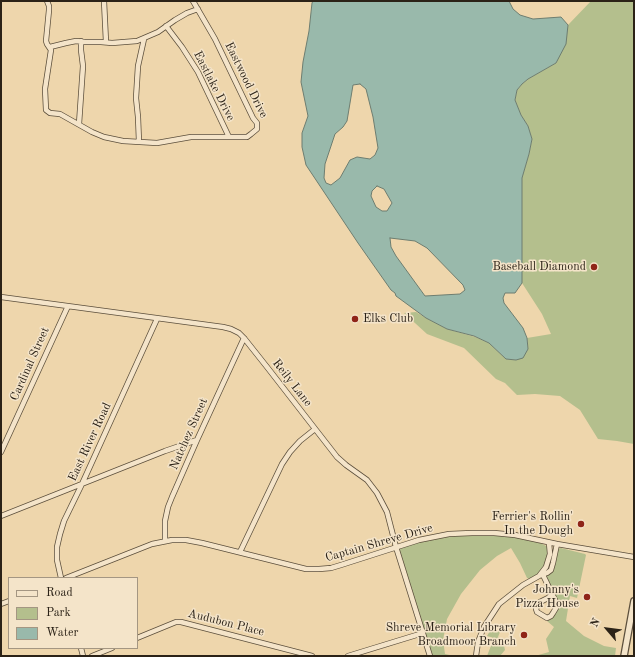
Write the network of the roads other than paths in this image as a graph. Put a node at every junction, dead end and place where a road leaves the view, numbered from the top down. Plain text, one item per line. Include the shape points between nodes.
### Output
1 (48, 1) edge
2 (104, 1) edge
3 (193, 1) edge
4 (198, 9) junction
5 (166, 26) junction
6 (144, 39) junction
7 (81, 42) junction
8 (106, 42) junction
9 (50, 47) junction
10 (79, 124) junction
11 (229, 136) junction
12 (139, 142) junction
13 (1, 297) edge
14 (68, 306) junction
15 (157, 318) junction
16 (244, 338) junction
17 (314, 429) junction
18 (197, 440) junction
19 (1, 452) edge
20 (82, 484) junction
21 (1, 516) edge
22 (165, 541) junction
23 (550, 543) junction
24 (557, 544) junction
25 (396, 547) junction
26 (240, 552) junction
27 (634, 557) edge
28 (541, 576) junction
29 (61, 577) edge
30 (69, 577) edge
31 (552, 594) junction
32 (634, 601) edge
33 (423, 633) junction
34 (631, 633) edge
35 (138, 638) edge
36 (110, 649) edge
37 (92, 656) edge
38 (312, 656) edge
39 (348, 656) edge
40 (430, 656) edge
41 (476, 656) edge
42 (624, 656) edge

1 - 9 street, Eastwood Drive via 46,41
2 - 8 street
3 - 4 street, Eastwood Drive
4 - 5 street
4 - 11 street, Eastwood Drive via 257,124 257,129 247,137
5 - 6 street
5 - 11 street, Eastlake Drive via 198,72
6 - 8 street
6 - 12 street via 138,66 136,98
7 - 8 street
7 - 9 street
7 - 10 street via 83,66
9 - 10 street, Eastwood Drive via 45,89 46,110
10 - 12 street, Eastwood Drive via 104,137
11 - 12 street, Eastwood Drive via 191,137 157,143
13 - 14 street, Reily Lane
14 - 15 street, Reily Lane
14 - 19 street, Cardinal Street
15 - 16 street, Reily Lane via 223,327 239,333
15 - 20 street, East River Road
16 - 17 street, Reily Lane
16 - 18 street, Natchez Street
17 - 25 street, Reily Lane via 337,457 367,480 378,493 387,512
17 - 26 street via 300,441 282,464
18 - 20 street
18 - 22 street, Natchez Street via 168,507
20 - 21 street
20 - 29 street, East River Road via 60,534 57,560
22 - 26 street, Captain Shreve Drive via 193,541
22 - 30 street, Captain Shreve Drive
23 - 24 street, Captain Shreve Drive
23 - 25 street, Captain Shreve Drive via 515,535 474,533 432,537
23 - 28 street via 550,554
24 - 27 street, Captain Shreve Drive
24 - 28 street via 554,564 548,574
25 - 26 street, Captain Shreve Drive via 331,568 319,569 306,569
25 - 33 street, Reily Lane
28 - 31 street
28 - 41 street via 523,585 499,604 484,627
31 - 31 street via 556,608 547,618 537,612 536,608
32 - 34 street
33 - 39 street
33 - 40 street, Reily Lane
34 - 42 street
35 - 38 street, Audubon Place via 181,622
36 - 37 street

